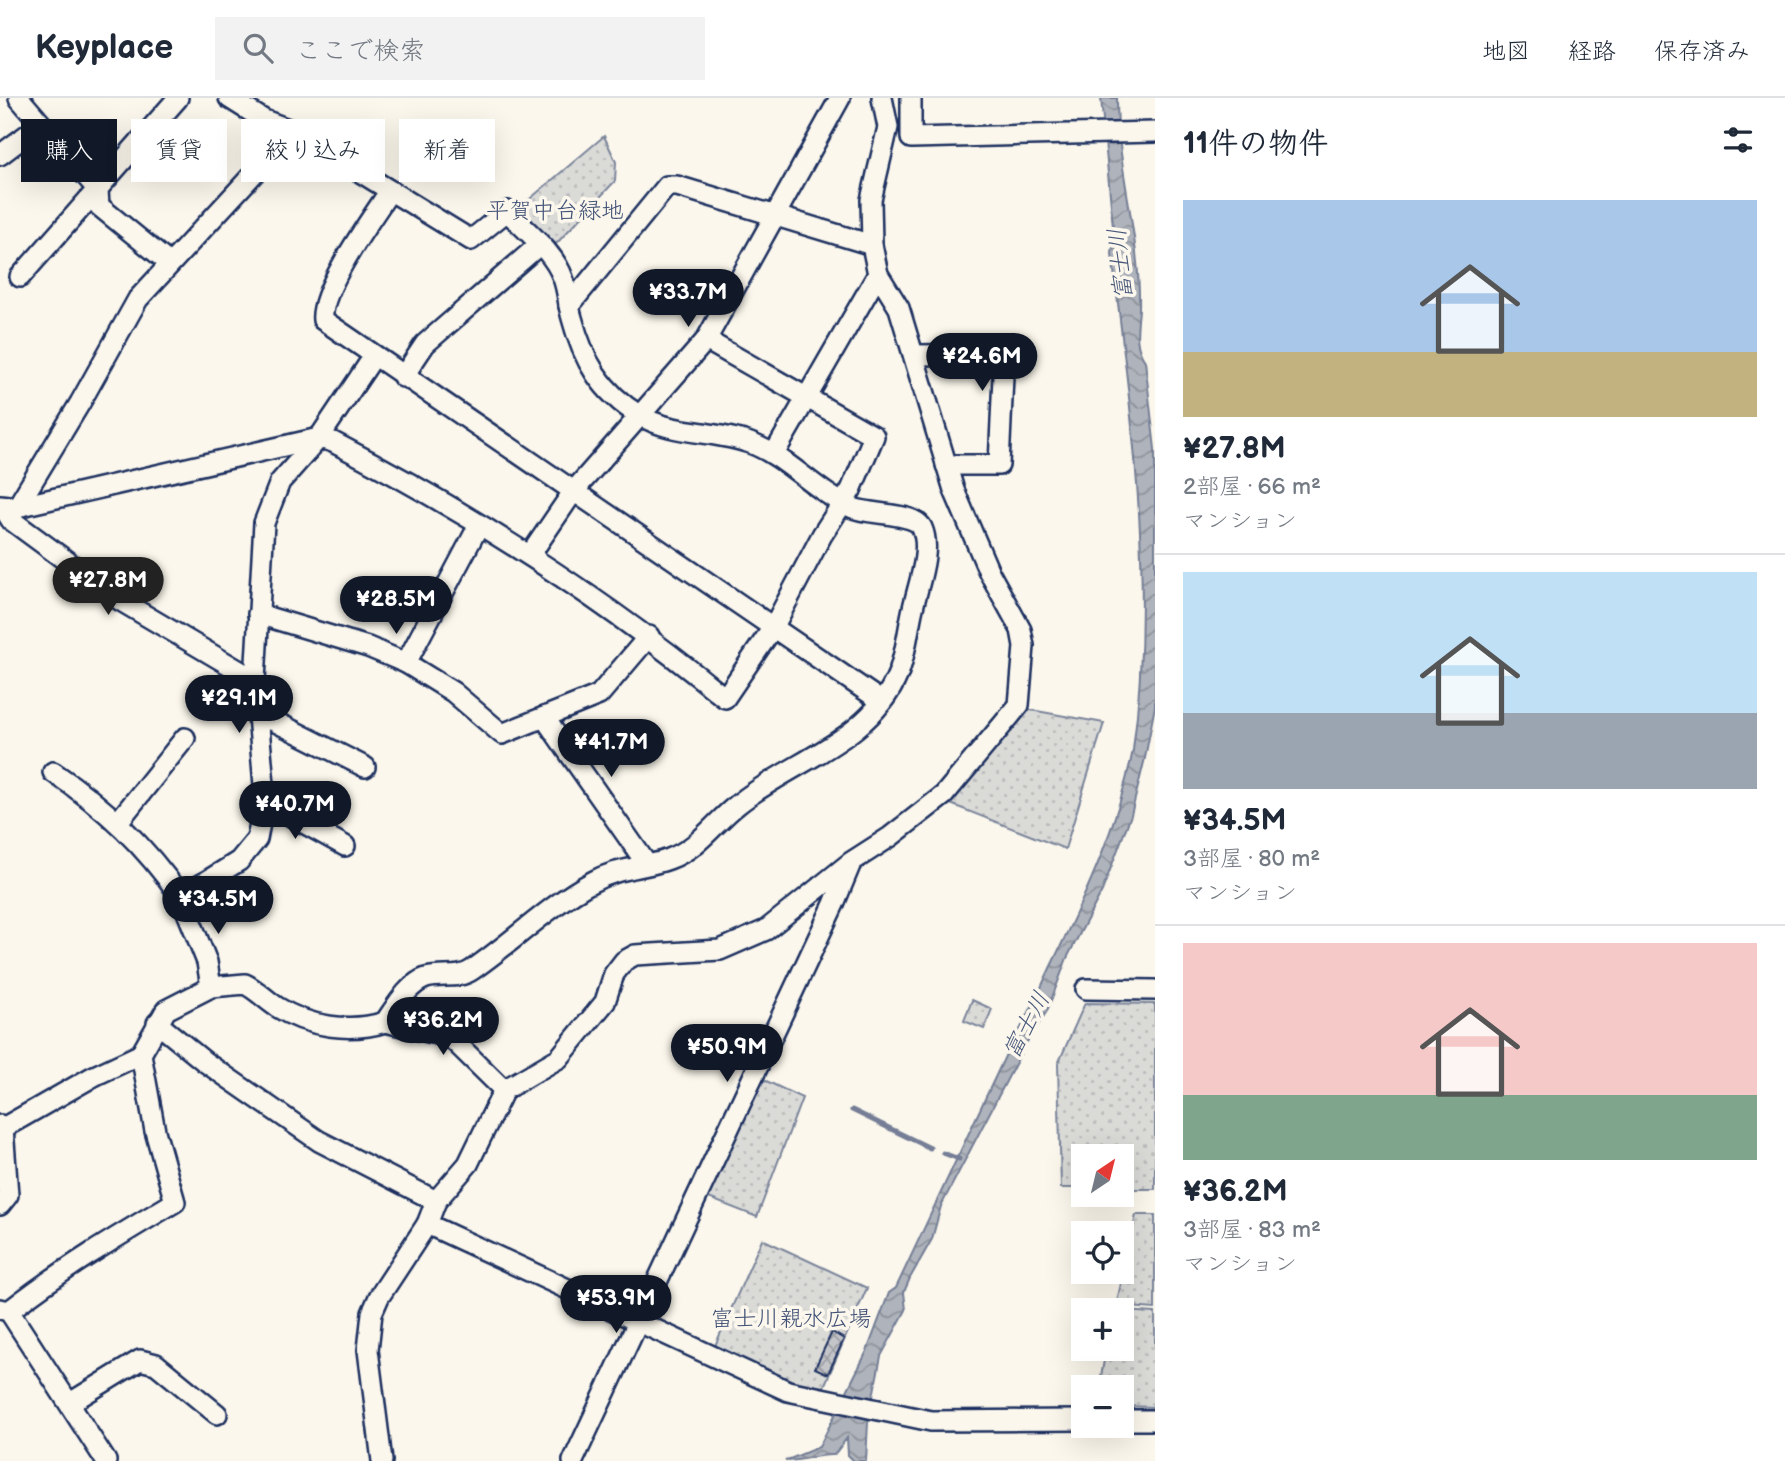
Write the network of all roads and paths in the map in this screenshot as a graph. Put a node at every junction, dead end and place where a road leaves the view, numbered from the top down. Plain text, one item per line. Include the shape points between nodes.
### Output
1 (19, 98) edge
2 (178, 98) edge
3 (229, 98) edge
4 (840, 98) edge
5 (882, 98) edge
6 (911, 98) edge
7 (35, 119) edge
8 (262, 119) edge
9 (1151, 132) edge
10 (886, 138) junction
11 (911, 138) junction
12 (21, 139) edge
13 (0, 155) edge
14 (91, 182) edge
15 (245, 182) edge
16 (373, 182) edge
17 (98, 190) junction
18 (389, 192) junction
19 (775, 216) junction
20 (539, 244) junction
21 (872, 245) junction
22 (169, 263) junction
23 (878, 274) junction
24 (20, 276) dead end
25 (569, 306) junction
26 (706, 340) junction
27 (915, 355) junction
28 (374, 356) junction
29 (403, 377) junction
30 (804, 397) junction
31 (640, 416) junction
32 (319, 438) junction
33 (774, 454) junction
34 (946, 466) junction
35 (573, 492) junction
36 (843, 504) junction
37 (7, 506) edge
38 (479, 525) junction
39 (530, 555) junction
40 (258, 614) junction
41 (774, 626) junction
42 (649, 635) junction
43 (406, 663) junction
44 (255, 680) junction
45 (881, 701) junction
46 (258, 713) junction
47 (544, 717) junction
48 (185, 738) dead end
49 (365, 767) dead end
50 (53, 772) dead end
51 (264, 801) junction
52 (118, 822) junction
53 (345, 846) dead end
54 (851, 862) junction
55 (646, 863) junction
56 (181, 897) junction
57 (211, 987) junction
58 (1086, 989) dead end
59 (1155, 990) edge
60 (385, 1022) junction
61 (157, 1023) junction
62 (141, 1054) junction
63 (504, 1090) junction
64 (1, 1127) edge
65 (436, 1201) junction
66 (0, 1205) edge
67 (427, 1224) junction
68 (5, 1310) edge
69 (637, 1322) junction
70 (70, 1403) junction
71 (217, 1414) dead end
72 (1071, 1420) edge
73 (1134, 1420) edge
74 (1155, 1420) edge
75 (106, 1461) edge
76 (382, 1461) edge
77 (573, 1461) edge

1 - 7 street
2 - 17 street
3 - 8 street
4 - 19 street
5 - 10 street
6 - 11 street
9 - 11 street
10 - 11 street
10 - 21 street via 873,187
12 - 13 street
14 - 17 street
15 - 22 street
16 - 18 street
17 - 22 street via 99,206
17 - 24 street
18 - 20 street via 471,240 507,211
18 - 28 street via 338,273 321,312 323,320
19 - 21 street
19 - 25 street via 667,186
19 - 26 street
20 - 25 street via 563,278
20 - 29 street via 425,344
21 - 23 street
22 - 37 street via 138,299 80,403
23 - 27 street via 899,308
23 - 30 street
25 - 31 street via 597,381
26 - 30 street
26 - 31 street
27 - 34 street
27 - 34 street via 1004,354 999,465
28 - 29 street
28 - 32 street
29 - 35 street
30 - 33 street
30 - 36 street via 874,436
31 - 33 street via 680,429 730,436
31 - 35 street
32 - 37 street
32 - 38 street via 414,484
32 - 40 street via 280,482 270,502 264,523
33 - 36 street
34 - 54 street via 989,572 1021,630 1019,705 944,794
35 - 39 street
35 - 41 street
36 - 41 street
36 - 45 street via 914,519 922,528 925,555 898,674
37 - 44 street via 11,520 121,601
38 - 39 street
38 - 43 street
39 - 42 street
40 - 43 street
40 - 44 street
41 - 42 street via 725,698
41 - 45 street
42 - 47 street via 599,695
43 - 47 street via 453,692 502,734
44 - 46 street
45 - 55 street via 831,746 736,805 702,841 668,860
46 - 49 street
46 - 51 street
47 - 55 street
48 - 52 street
50 - 52 street
51 - 53 street
51 - 56 street via 257,839 239,861
52 - 56 street
54 - 63 street via 766,930 744,942 720,950 635,955 624,961 614,974 605,1002 559,1058
54 - 69 street
55 - 60 street via 615,870 565,898 467,974 424,978 406,993
56 - 57 street via 207,962
57 - 60 street via 246,984 277,1007 320,1023 352,1029
57 - 61 street via 166,1010
58 - 59 street
60 - 63 street via 450,1037
61 - 62 street
61 - 65 street via 319,1141
62 - 64 street
62 - 68 street via 155,1131 175,1202
63 - 65 street via 468,1164
64 - 66 street via 8,1195
65 - 67 street
67 - 69 street
67 - 76 street via 379,1297 369,1328 369,1371
68 - 70 street
69 - 72 street via 759,1378 823,1400 932,1421
69 - 77 street
70 - 71 street via 140,1360 156,1364
70 - 75 street
73 - 74 street

